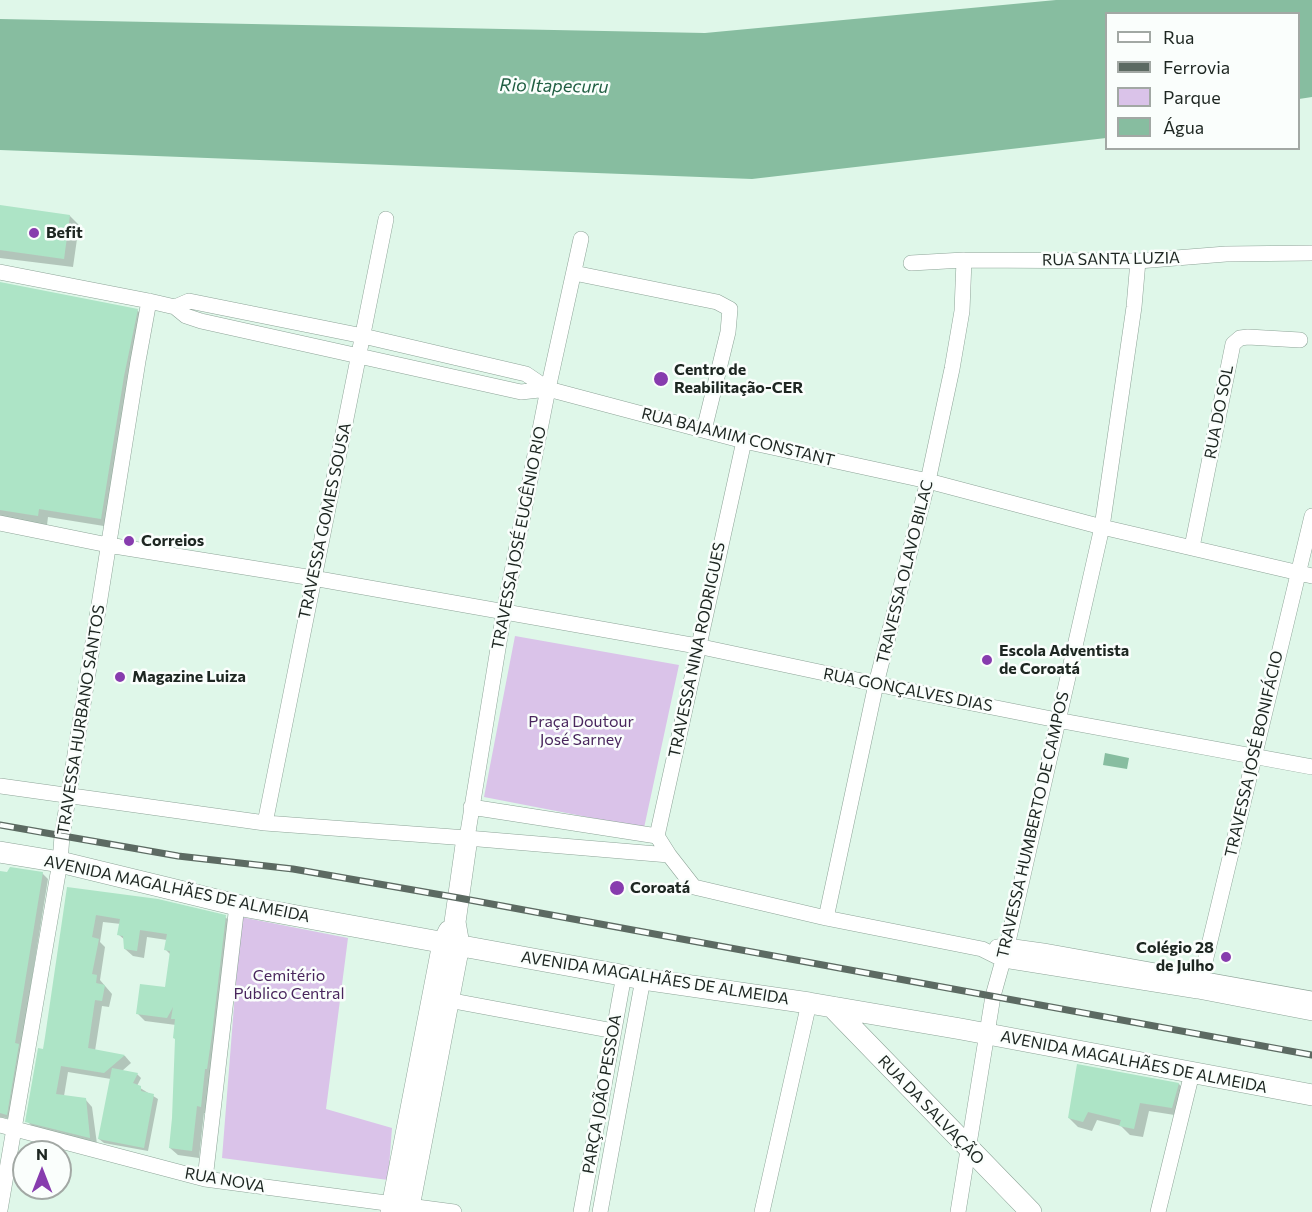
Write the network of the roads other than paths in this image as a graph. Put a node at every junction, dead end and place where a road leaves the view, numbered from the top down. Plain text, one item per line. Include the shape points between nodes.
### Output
1 (386, 219) dead end
2 (581, 239) dead end
3 (1312, 253) edge
4 (964, 260) junction
5 (1138, 261) junction
6 (910, 263) dead end
7 (0, 272) edge
8 (574, 273) junction
9 (149, 301) junction
10 (175, 307) junction
11 (363, 336) junction
12 (1300, 340) dead end
13 (360, 356) junction
14 (548, 389) junction
15 (704, 430) junction
16 (744, 441) junction
17 (928, 481) junction
18 (1312, 516) edge
19 (0, 523) edge
20 (1102, 526) junction
21 (108, 545) junction
22 (1192, 547) junction
23 (1305, 574) edge
24 (313, 578) junction
25 (504, 612) junction
26 (698, 646) junction
27 (876, 684) junction
28 (1057, 720) junction
29 (1254, 756) junction
30 (1312, 766) edge
31 (0, 786) edge
32 (69, 797) junction
33 (471, 807) junction
34 (265, 824) junction
35 (657, 836) junction
36 (467, 838) junction
37 (0, 852) edge
38 (669, 855) junction
39 (60, 862) junction
40 (237, 906) junction
41 (826, 918) junction
42 (451, 944) junction
43 (1005, 953) junction
44 (633, 977) junction
45 (1200, 985) junction
46 (1312, 999) edge
47 (448, 1000) junction
48 (809, 1003) junction
49 (832, 1007) junction
50 (1312, 1013) edge
51 (614, 1031) junction
52 (986, 1034) junction
53 (1192, 1073) junction
54 (1312, 1095) edge
55 (7, 1126) edge
56 (968, 1149) junction
57 (205, 1179) junction
58 (400, 1208) edge
59 (0, 1210) edge
60 (454, 1212) edge
61 (581, 1212) edge
62 (600, 1212) edge
63 (762, 1212) edge
64 (958, 1212) edge
65 (1031, 1212) edge
66 (1158, 1212) edge

1 - 11 street, TRAVESSA GOMES SOUSA
2 - 8 street, TRAVESSA JOSÉ EUGÊNIO RIO
3 - 5 street, RUA SANTA LUZIA
4 - 5 street, RUA SANTA LUZIA
4 - 6 street, RUA SANTA LUZIA
4 - 17 street, TRAVESSA OLAVO BILAC via 959,332
5 - 20 street, TRAVESSA HUMBERTO DE CAMPOS
7 - 9 street, RUA BAJAMIM CONSTANT
8 - 14 street, TRAVESSA JOSÉ EUGÊNIO RIO
8 - 15 street via 717,302 730,309
9 - 10 street, RUA BAJAMIM CONSTANT
9 - 21 street, TRAVESSA HURBANO SANTOS
10 - 11 street, RUA BAJAMIM CONSTANT via 189,301 216,305
10 - 13 street, RUA BAJAMIM CONSTANT via 201,321
11 - 13 street, TRAVESSA GOMES SOUSA
11 - 14 street, RUA BAJAMIM CONSTANT via 526,374
12 - 22 street, RUA DO SOL via 1248,337 1233,344
13 - 14 street, RUA BAJAMIM CONSTANT via 521,392
13 - 24 street, TRAVESSA GOMES SOUSA
14 - 15 street, RUA BAJAMIM CONSTANT
14 - 25 street, TRAVESSA JOSÉ EUGÊNIO RIO
15 - 16 street, RUA BAJAMIM CONSTANT
16 - 17 street, RUA BAJAMIM CONSTANT
16 - 26 street, TRAVESSA NINA RODRIGUES
17 - 20 street
17 - 27 street, TRAVESSA OLAVO BILAC
18 - 23 street, TRAVESSA JOSÉ BONIFÁCIO
19 - 21 street, RUA GONÇALVES DIAS
20 - 22 street
20 - 28 street, TRAVESSA HUMBERTO DE CAMPOS
21 - 24 street, RUA GONÇALVES DIAS
21 - 32 street, TRAVESSA HURBANO SANTOS
22 - 23 street
23 - 29 street, TRAVESSA JOSÉ BONIFÁCIO
24 - 25 street, RUA GONÇALVES DIAS
24 - 34 street, TRAVESSA GOMES SOUSA
25 - 26 street, RUA GONÇALVES DIAS
25 - 33 street, TRAVESSA JOSÉ EUGÊNIO RIO
26 - 27 street, RUA GONÇALVES DIAS
26 - 35 street, TRAVESSA NINA RODRIGUES
27 - 28 street, RUA GONÇALVES DIAS
27 - 41 street, TRAVESSA OLAVO BILAC
28 - 29 street, RUA GONÇALVES DIAS
28 - 43 street, TRAVESSA HUMBERTO DE CAMPOS
29 - 30 street, RUA GONÇALVES DIAS
29 - 45 street, TRAVESSA JOSÉ BONIFÁCIO
31 - 32 street
32 - 34 street
32 - 39 street, TRAVESSA HURBANO SANTOS
33 - 35 street
33 - 36 street, TRAVESSA JOSÉ EUGÊNIO RIO
34 - 36 street
35 - 38 street
36 - 38 street
36 - 42 street
37 - 39 street, AVENIDA MAGALHÃES DE ALMEIDA
38 - 41 street via 694,887
39 - 40 street, AVENIDA MAGALHÃES DE ALMEIDA
39 - 55 street, TRAVESSA HURBANO SANTOS
40 - 42 street, AVENIDA MAGALHÃES DE ALMEIDA
40 - 57 street
41 - 43 street
42 - 44 street, AVENIDA MAGALHÃES DE ALMEIDA
42 - 47 street
42 - 58 street
43 - 45 street
43 - 52 street, TRAVESSA HUMBERTO DE CAMPOS
44 - 48 street, AVENIDA MAGALHÃES DE ALMEIDA
44 - 51 street, PARÇA JOÃO PESSOA
44 - 62 street, PARÇA JOÃO PESSOA
45 - 46 street
45 - 50 street
47 - 51 street
47 - 58 street
48 - 49 street, AVENIDA MAGALHÃES DE ALMEIDA
48 - 63 street
49 - 52 street, AVENIDA MAGALHÃES DE ALMEIDA
49 - 56 street, RUA DA SALVAÇÃO
51 - 61 street, PARÇA JOÃO PESSOA
52 - 53 street, AVENIDA MAGALHÃES DE ALMEIDA
52 - 56 street, TRAVESSA HUMBERTO DE CAMPOS
53 - 54 street, AVENIDA MAGALHÃES DE ALMEIDA
53 - 66 street
55 - 57 street, RUA NOVA
55 - 59 street, TRAVESSA HURBANO SANTOS
56 - 64 street, TRAVESSA HUMBERTO DE CAMPOS
56 - 65 street, RUA DA SALVAÇÃO
57 - 58 street, RUA NOVA
58 - 60 street, RUA NOVA

